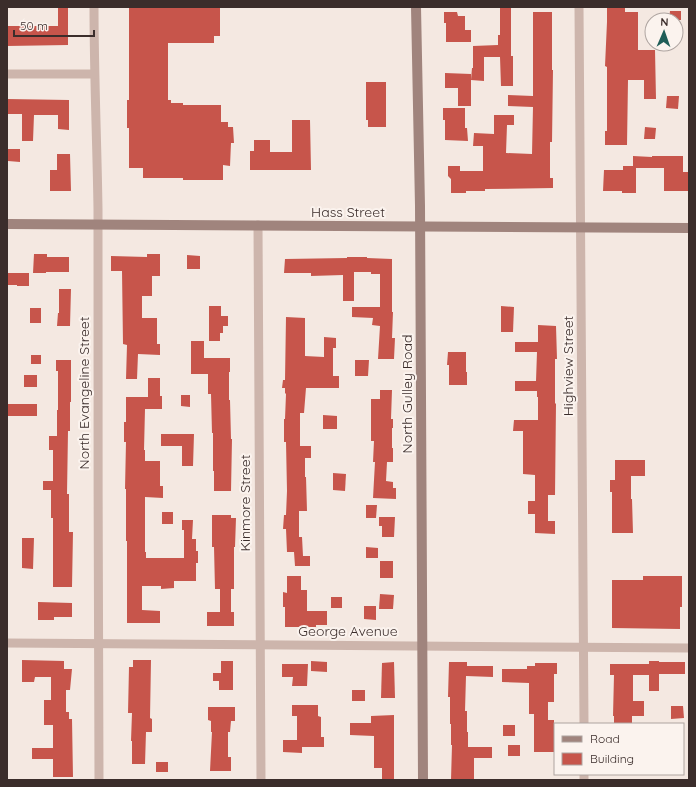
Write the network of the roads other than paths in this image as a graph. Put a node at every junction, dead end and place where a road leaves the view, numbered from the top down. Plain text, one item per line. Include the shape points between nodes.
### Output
1 (94, 7) edge
2 (416, 7) edge
3 (579, 7) edge
4 (7, 74) edge
5 (94, 74) junction
6 (7, 224) edge
7 (98, 225) junction
8 (258, 225) junction
9 (420, 226) junction
10 (581, 227) junction
11 (689, 228) edge
12 (7, 643) edge
13 (98, 644) junction
14 (260, 644) junction
15 (423, 645) junction
16 (583, 647) junction
17 (689, 648) edge
18 (584, 723) edge
19 (99, 780) edge
20 (261, 780) edge
21 (423, 780) edge

1 - 5 street, North Evangeline Street
2 - 9 street, North Gulley Road
3 - 10 street, Highview Street
4 - 5 street
5 - 7 street, North Evangeline Street
6 - 7 street, Hass Street
7 - 8 street, Hass Street
7 - 13 street, North Evangeline Street
8 - 9 street, Hass Street
8 - 14 street, Kinmore Street
9 - 10 street, Hass Street
9 - 15 street, North Gulley Road
10 - 11 street, Hass Street
10 - 16 street, Highview Street
12 - 13 street, George Avenue
13 - 14 street, George Avenue
13 - 19 street, North Evangeline Street
14 - 15 street, George Avenue
14 - 20 street, Kinmore Street
15 - 16 street, George Avenue
15 - 21 street, North Gulley Road
16 - 17 street, George Avenue
16 - 18 street, Highview Street

